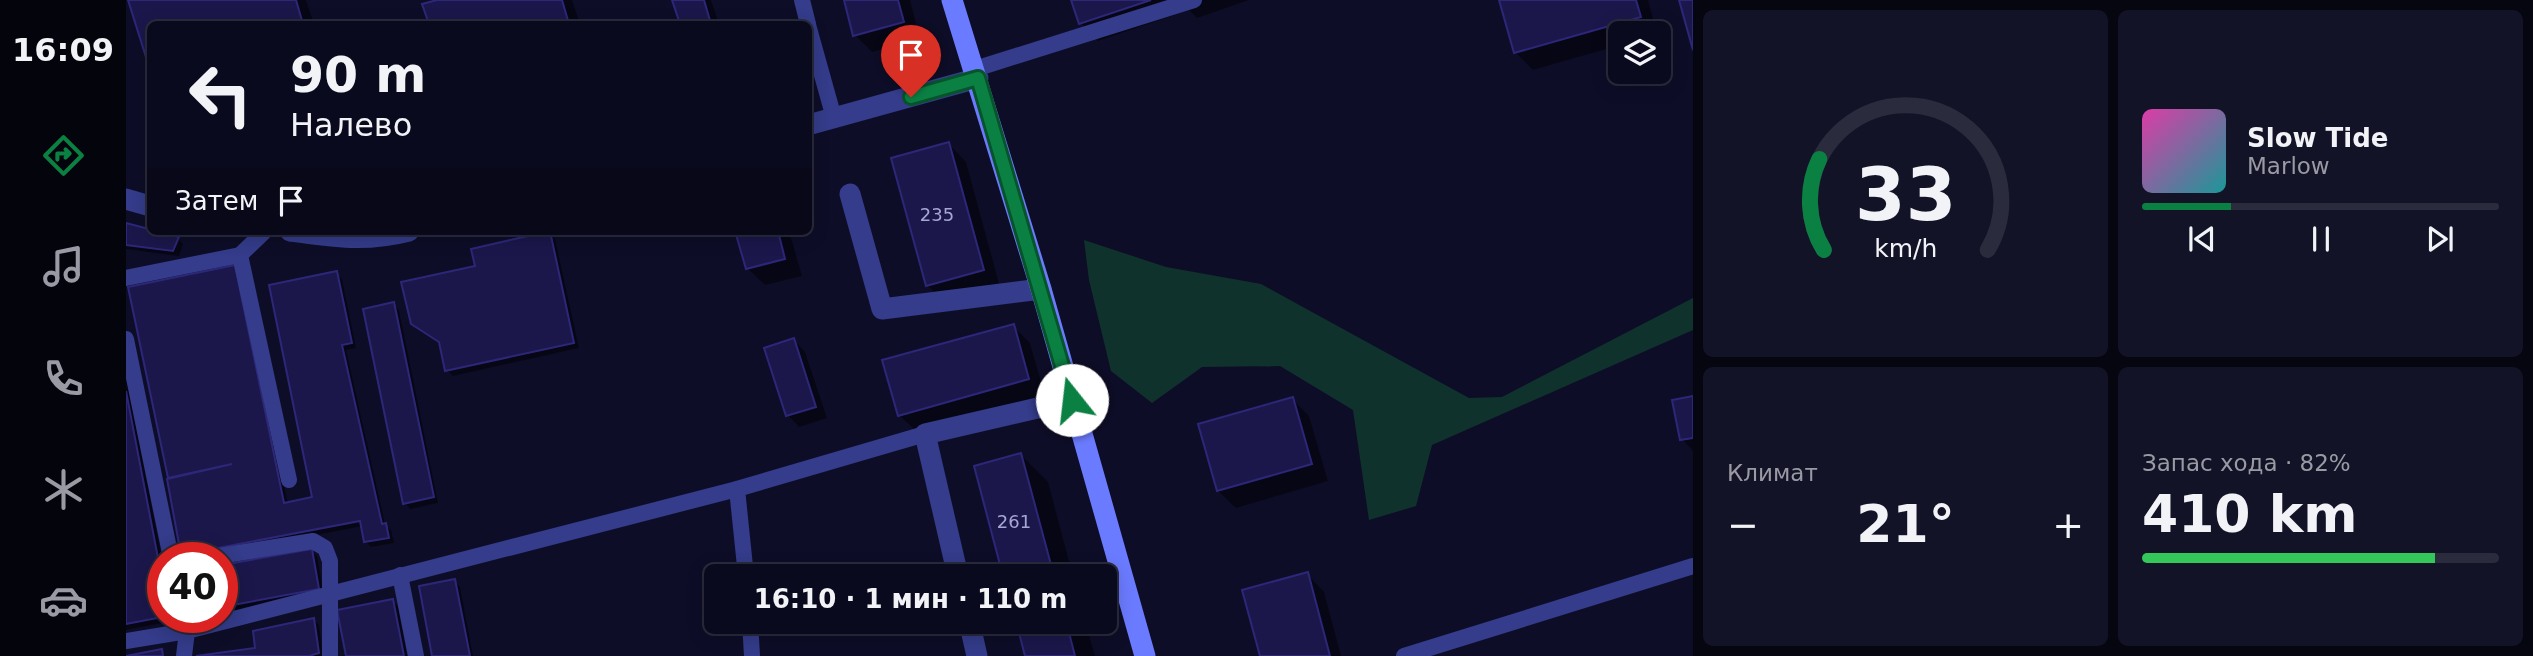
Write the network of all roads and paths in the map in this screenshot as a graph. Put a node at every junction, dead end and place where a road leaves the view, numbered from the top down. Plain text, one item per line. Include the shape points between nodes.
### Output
1 (802, 0) edge
2 (1194, 0) edge
3 (956, 1) edge
4 (807, 21) edge
5 (812, 39) edge
6 (976, 74) junction
7 (834, 118) junction
8 (812, 124) edge
9 (850, 194) dead end
10 (126, 199) edge
11 (147, 205) edge
12 (261, 235) edge
13 (318, 235) edge
14 (394, 235) edge
15 (240, 255) junction
16 (126, 278) edge
17 (1041, 289) junction
18 (126, 339) edge
19 (1072, 400) junction
20 (925, 434) junction
21 (289, 480) dead end
22 (737, 489) junction
23 (168, 542) edge
24 (238, 553) edge
25 (745, 564) edge
26 (955, 564) edge
27 (1693, 566) edge
28 (400, 575) junction
29 (330, 593) junction
30 (238, 613) edge
31 (154, 633) edge
32 (185, 633) edge
33 (751, 634) edge
34 (972, 634) edge
35 (126, 641) edge
36 (184, 656) edge
37 (330, 656) edge
38 (416, 656) edge
39 (752, 656) edge
40 (977, 656) edge
41 (1144, 656) edge
42 (1404, 656) edge

1 - 4 lane
2 - 6 lane
3 - 6 street
5 - 7 lane
6 - 7 street
6 - 17 street
7 - 8 street
9 - 17 street via 882,309
10 - 11 street
12 - 15 lane
13 - 14 street via 347,239
15 - 16 lane
15 - 21 lane
17 - 19 street
18 - 23 lane
19 - 20 street
19 - 41 street
20 - 22 lane
20 - 26 street
22 - 25 lane
22 - 28 lane
24 - 29 lane via 313,541 325,548 330,561
27 - 42 lane
28 - 29 lane
28 - 38 lane
29 - 30 lane
29 - 37 lane
31 - 35 lane
32 - 36 lane
33 - 39 lane
34 - 40 street

